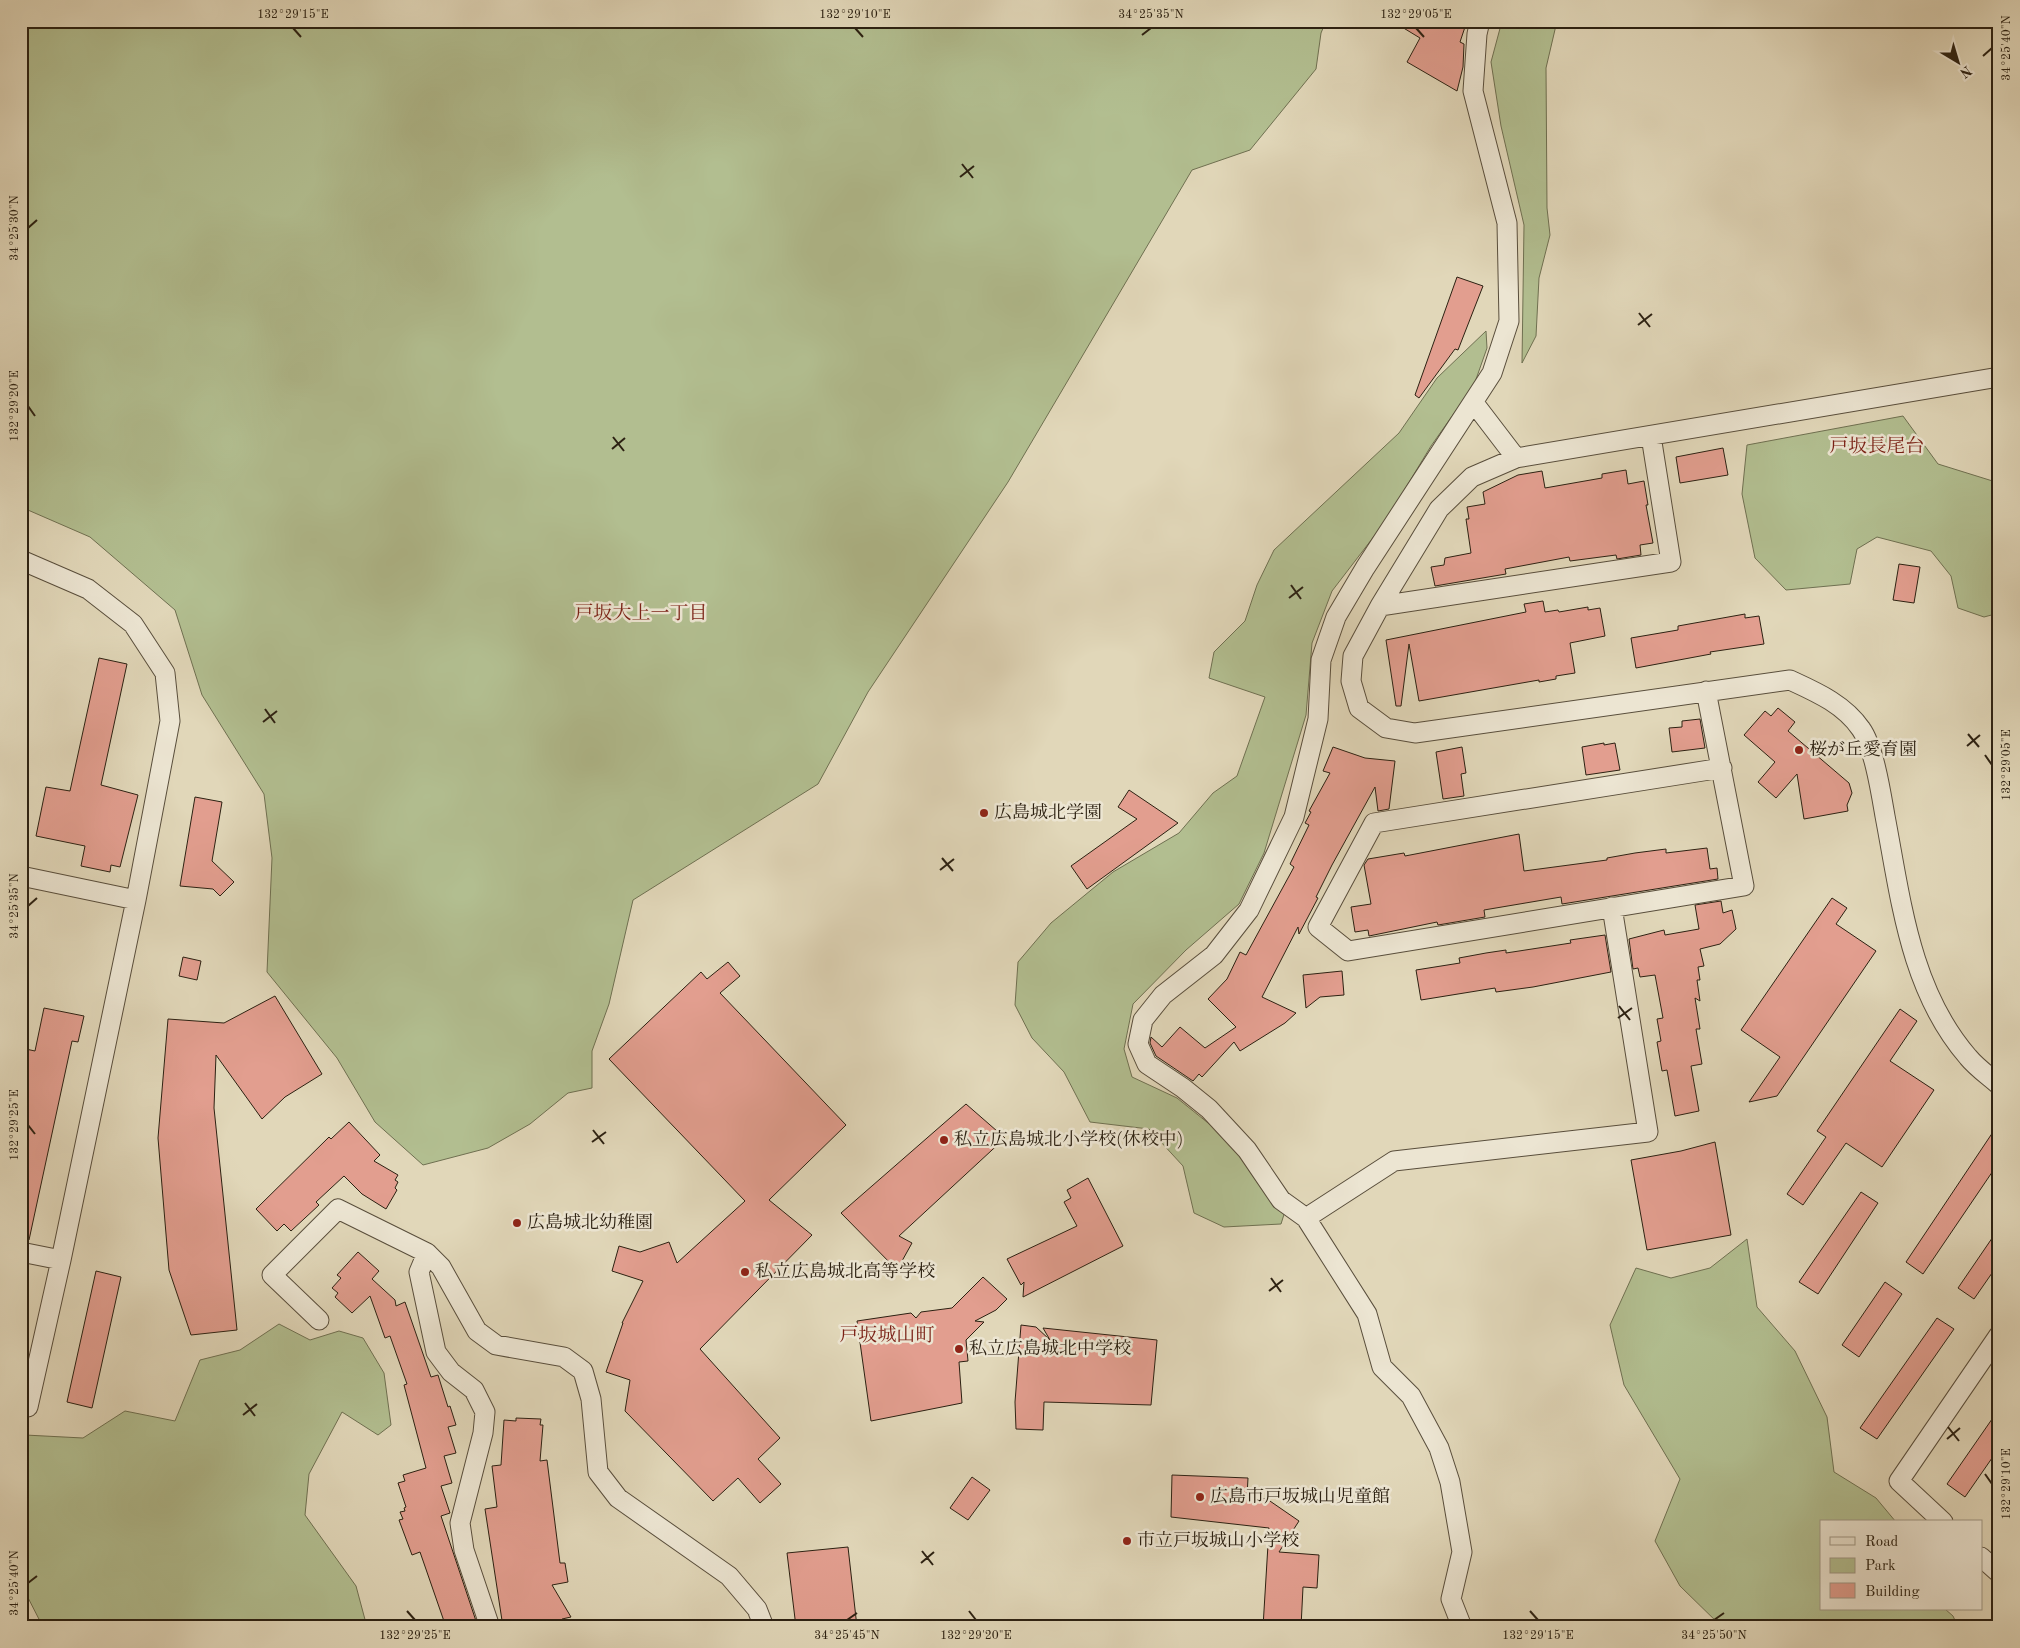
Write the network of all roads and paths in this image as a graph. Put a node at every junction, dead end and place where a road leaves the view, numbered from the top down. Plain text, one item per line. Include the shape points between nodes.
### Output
1 (1480, 21) edge
2 (1999, 377) edge
3 (1474, 403) junction
4 (1651, 436) junction
5 (1516, 458) junction
6 (21, 560) edge
7 (1380, 606) junction
8 (1706, 691) junction
9 (1722, 768) junction
10 (21, 876) edge
11 (136, 900) junction
12 (1612, 908) junction
13 (1999, 1086) edge
14 (1306, 1218) junction
15 (21, 1252) edge
16 (427, 1253) junction
17 (61, 1260) junction
18 (319, 1320) dead end
19 (1999, 1335) edge
20 (28, 1407) dead end
21 (1941, 1520) edge
22 (1982, 1557) edge
23 (1999, 1573) edge
24 (490, 1627) edge
25 (764, 1627) edge
26 (1462, 1627) edge

1 - 3 street via 1473,91 1507,223 1509,321 1492,373
2 - 4 street
3 - 5 street
3 - 14 street via 1336,617 1321,660 1318,719 1294,818 1249,910 1214,955 1163,994 1143,1020 1138,1044 1147,1064 1209,1109 1248,1150 1281,1200
4 - 5 street
4 - 7 street via 1671,562
5 - 7 street via 1472,477 1439,509
6 - 11 street via 88,589 133,624 165,673 170,721
7 - 8 street via 1353,656 1351,681 1359,708 1386,728 1415,733
8 - 9 street
8 - 13 street via 1790,680 1832,700 1862,729 1876,770 1908,935 1921,979 1942,1020 1968,1058
9 - 12 street via 1744,886
9 - 12 street via 1374,823 1318,927 1348,951
10 - 11 street
11 - 17 street
12 - 14 street via 1648,1132 1394,1161
14 - 26 street via 1367,1314 1382,1367 1411,1396 1439,1448 1450,1482 1462,1552 1451,1599
15 - 17 street
16 - 18 street via 338,1209 272,1275
16 - 24 street via 419,1272 436,1352 451,1372 474,1390 484,1412 484,1433 460,1523 464,1550
16 - 25 street via 441,1267 476,1331 496,1345 564,1357 583,1371 591,1399 598,1472 618,1498 729,1576 757,1609
17 - 20 street
19 - 21 street via 1899,1481
22 - 23 street

